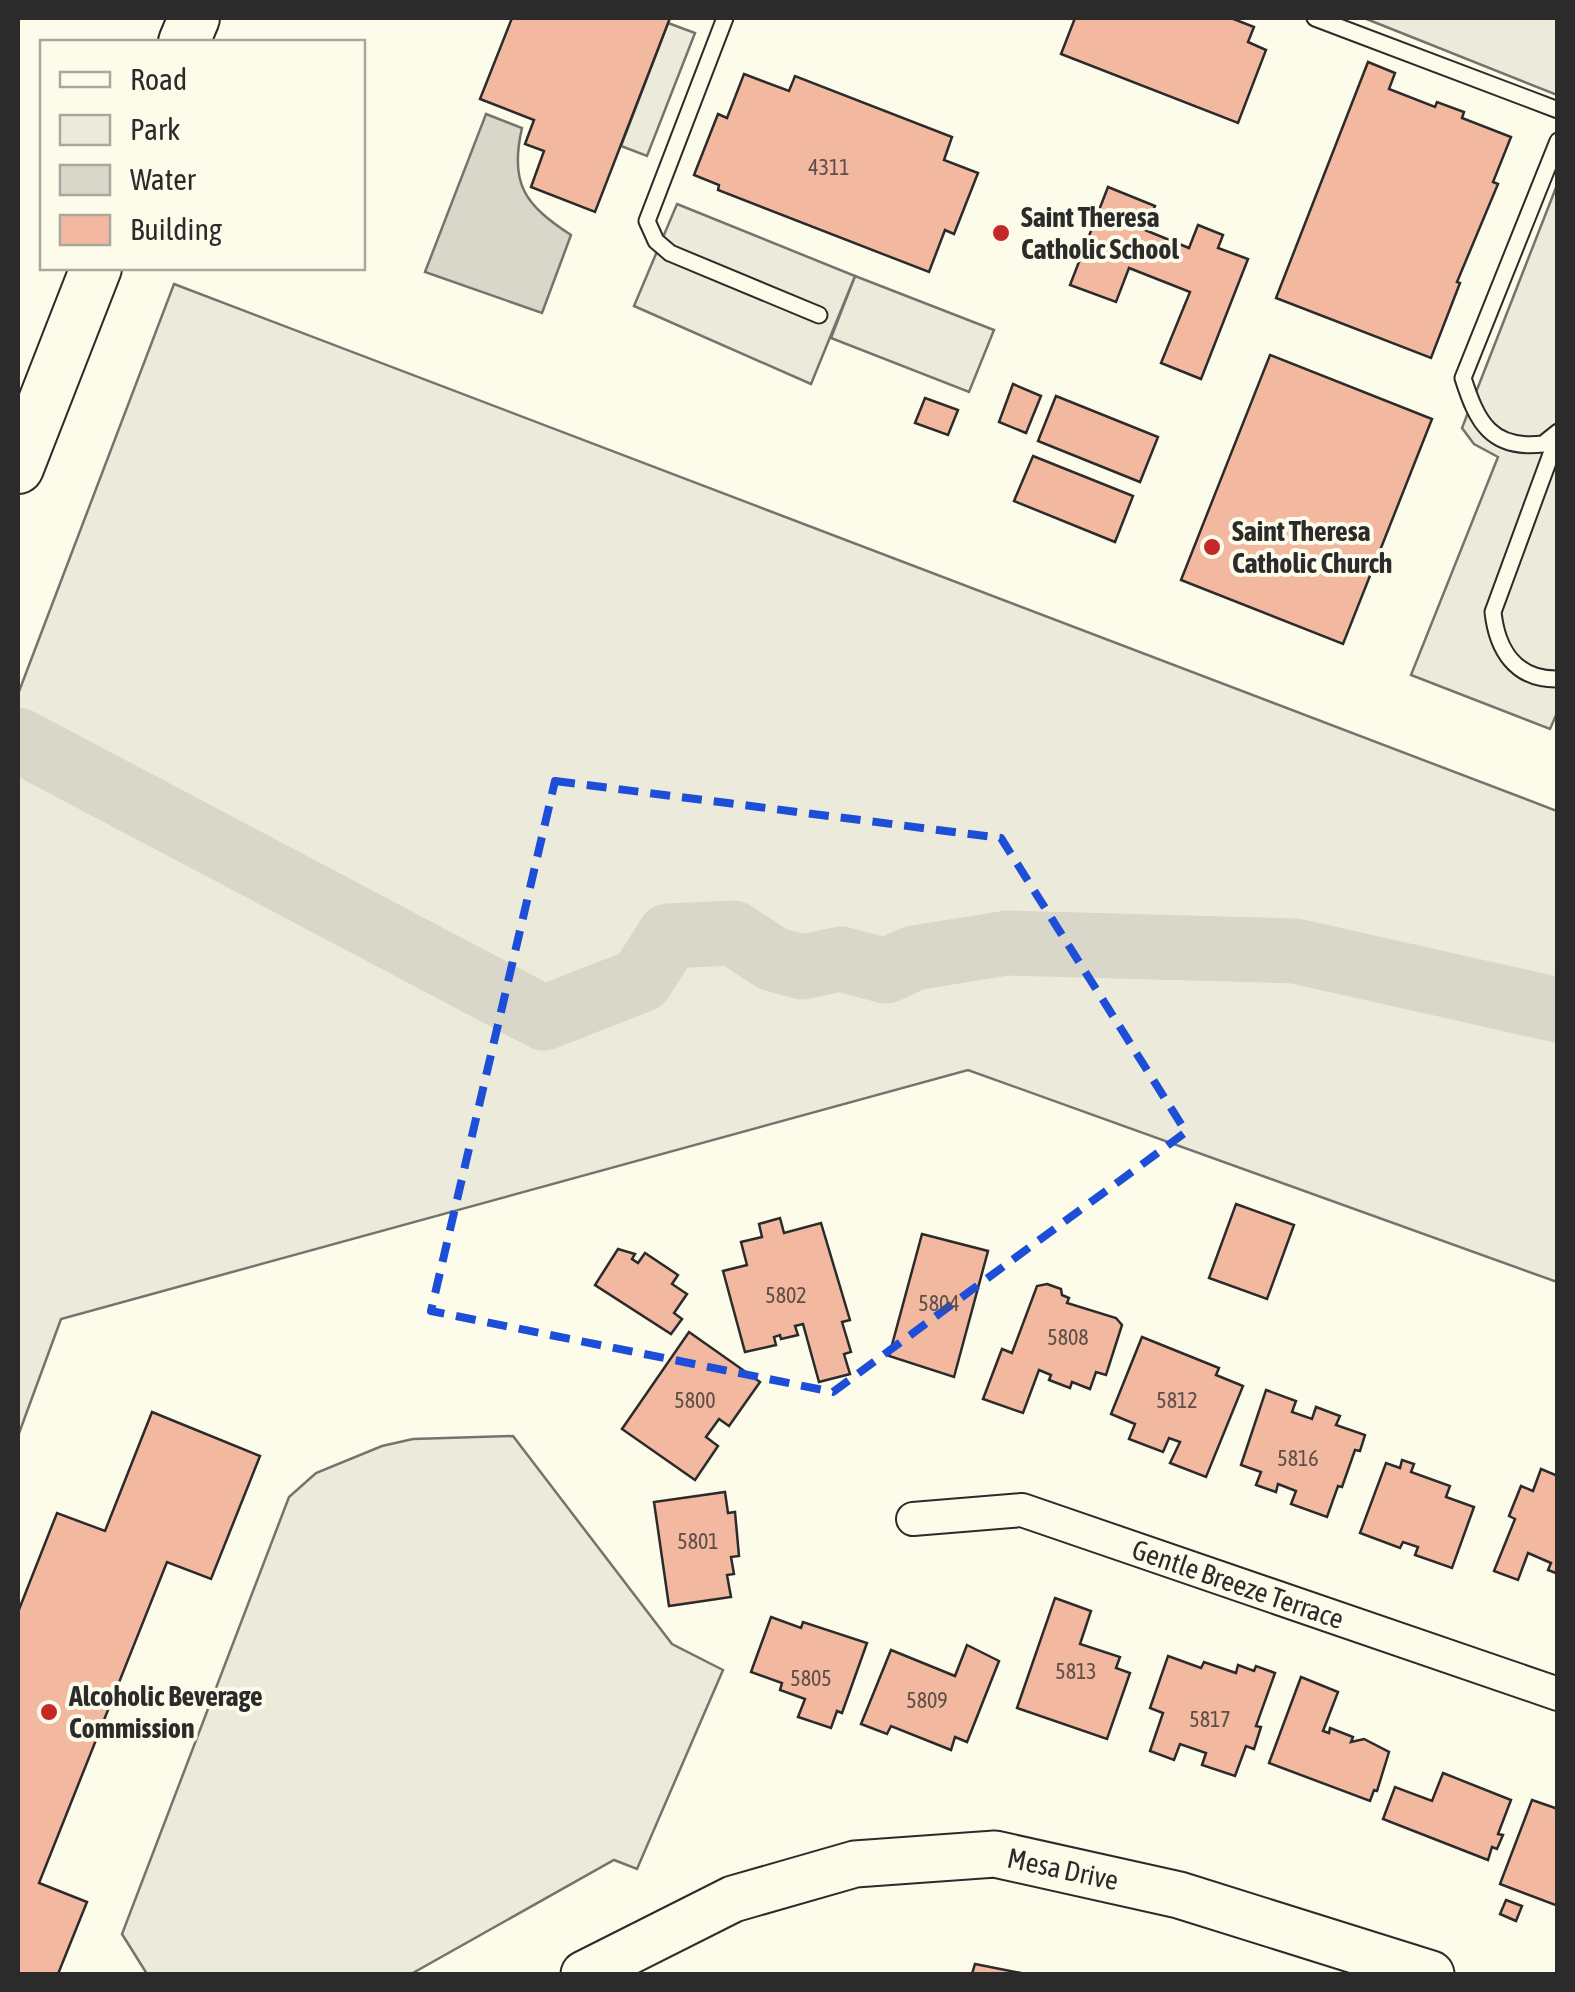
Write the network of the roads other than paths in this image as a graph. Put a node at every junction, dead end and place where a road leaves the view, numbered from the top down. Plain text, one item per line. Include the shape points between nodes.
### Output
1 (725, 18) edge
2 (1315, 18) edge
3 (1558, 110) edge
4 (1558, 141) edge
5 (95, 270) edge
6 (819, 316) dead end
7 (1558, 434) edge
8 (18, 468) edge
9 (1558, 678) edge
10 (914, 1520) dead end
11 (1558, 1694) edge
12 (584, 1974) edge
13 (1431, 1974) edge

1 - 6 lane via 647,222 670,253
2 - 3 lane
4 - 7 lane via 1463,378 1474,413 1507,444 1543,444
5 - 8 main road
7 - 9 lane via 1493,612 1507,658 1528,672
10 - 11 street, Gentle Breeze Terrace via 1022,1510
12 - 13 street, Mesa Drive via 750,1894 855,1864 995,1854 1179,1894

